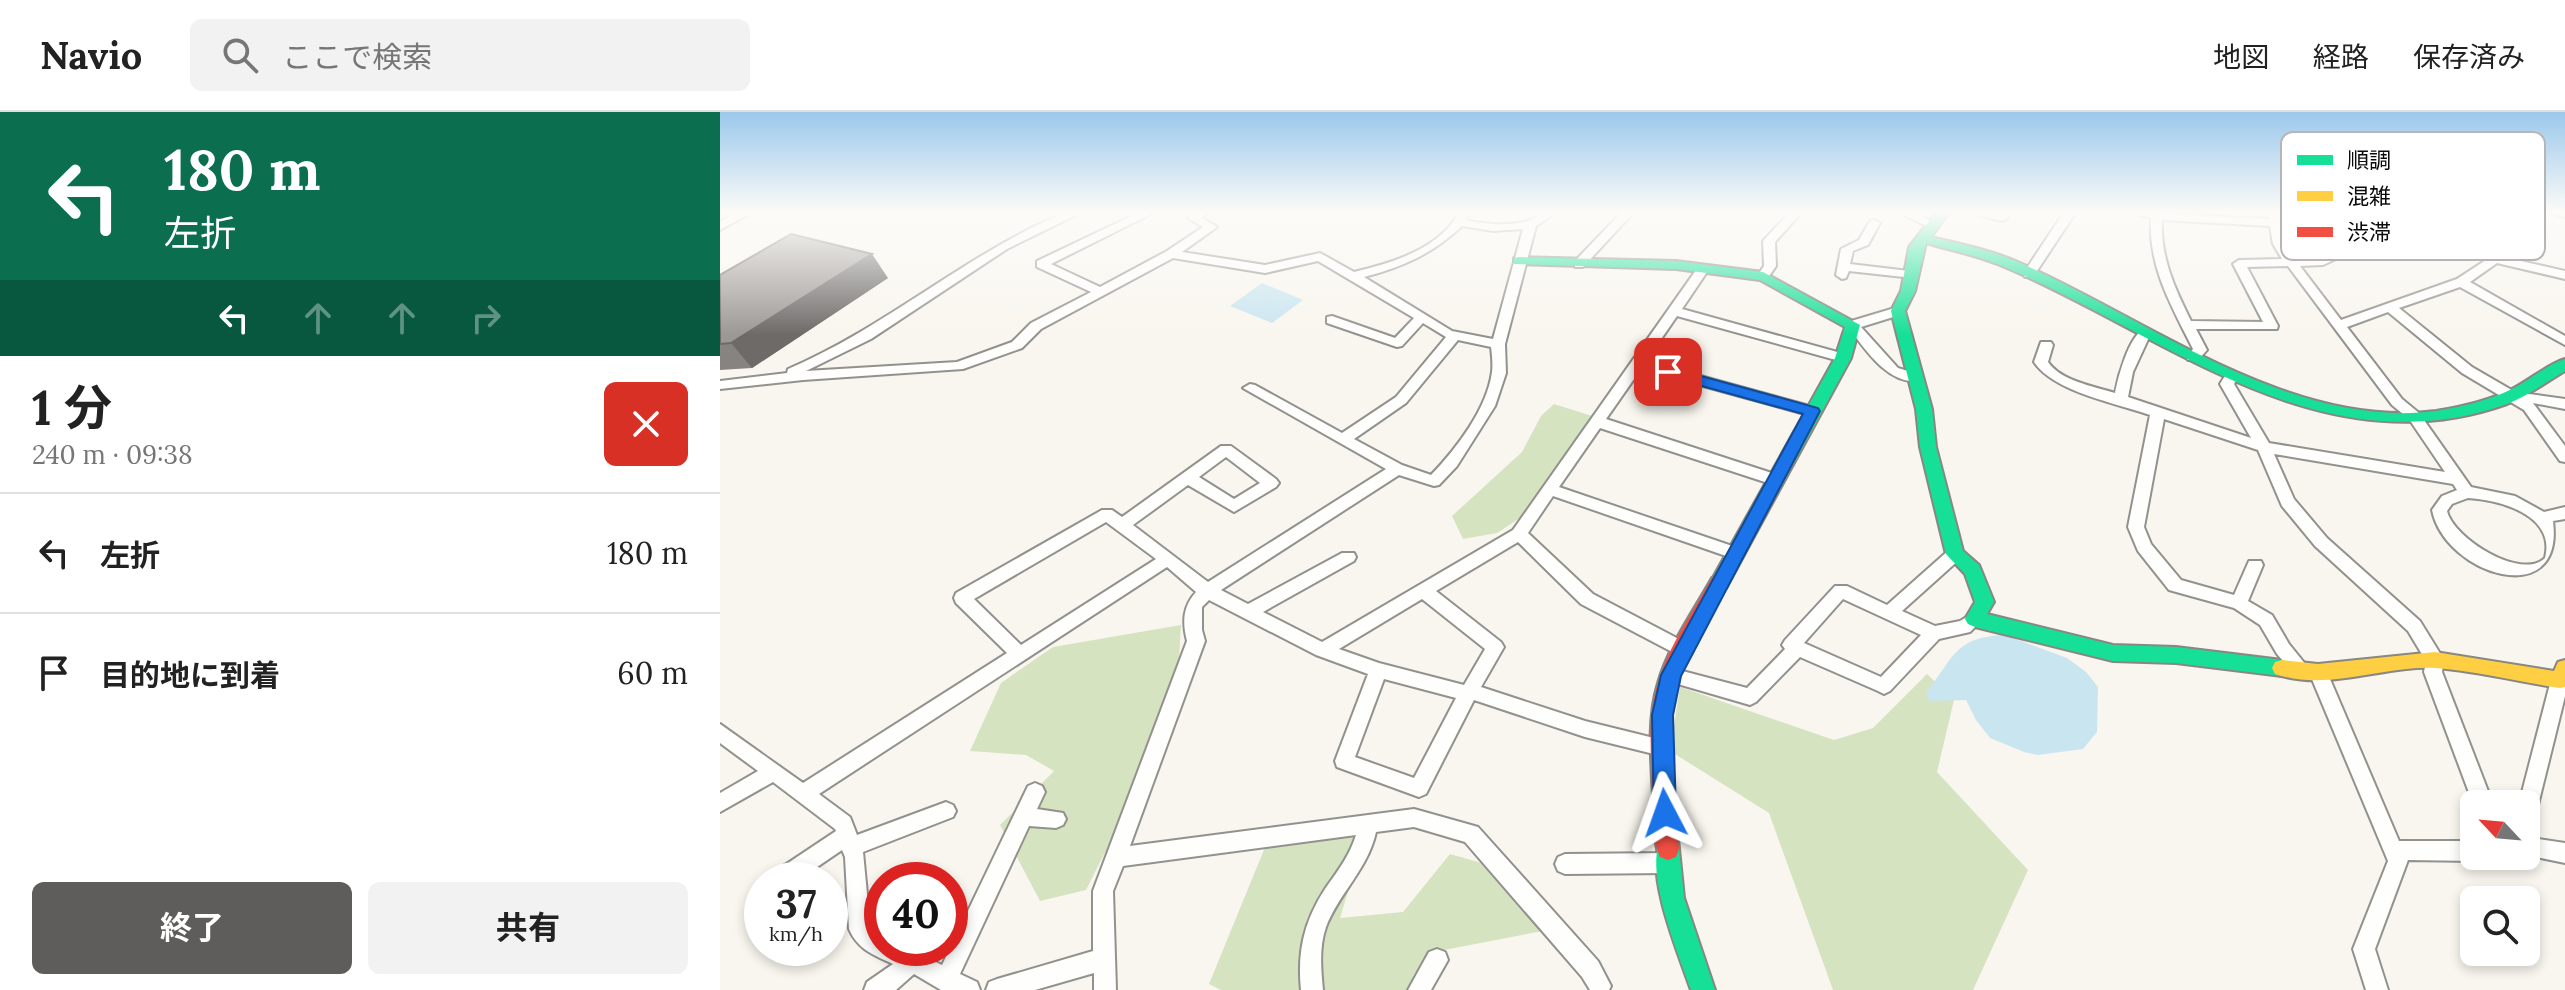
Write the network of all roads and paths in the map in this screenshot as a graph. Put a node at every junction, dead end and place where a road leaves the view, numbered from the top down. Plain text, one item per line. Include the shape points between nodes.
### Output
1 (994, 253) edge
2 (1064, 253) edge
3 (1423, 253) edge
4 (1521, 253) edge
5 (1589, 253) edge
6 (1769, 253) edge
7 (1846, 253) edge
8 (1915, 253) edge
9 (1989, 253) edge
10 (2043, 253) edge
11 (2158, 253) edge
12 (1171, 254) joint
13 (2290, 260) edge
14 (2323, 260) edge
15 (2493, 260) edge
16 (2504, 260) edge
17 (1519, 261) junction
18 (1579, 264) junction
19 (2293, 265) junction
20 (1703, 269) junction
21 (2029, 274) junction
22 (1909, 275) junction
23 (2565, 275) edge
24 (1351, 276) junction
25 (1763, 276) junction
26 (2461, 282) junction
27 (1099, 291) junction
28 (2389, 307) junction
29 (1674, 311) junction
30 (1898, 311) junction
31 (1422, 317) junction
32 (1332, 320) dead end
33 (1853, 325) junction
34 (2188, 325) junction
35 (2337, 326) junction
36 (2144, 333) junction
37 (1454, 336) junction
38 (2565, 341) edge
39 (1498, 344) junction
40 (2046, 345) dead end
41 (2193, 357) junction
42 (1843, 358) junction
43 (1639, 364) junction
44 (2565, 364) edge
45 (2231, 377) junction
46 (1916, 378) junction
47 (776, 379) junction
48 (744, 383) junction
49 (720, 385) edge
50 (1250, 388) dead end
51 (2513, 395) junction
52 (720, 396) edge
53 (2120, 400) junction
54 (2565, 404) edge
55 (1812, 411) junction
56 (2158, 412) junction
57 (2414, 416) junction
58 (1599, 422) junction
59 (1343, 439) junction
60 (2264, 447) junction
61 (2565, 457) edge
62 (1397, 469) junction
63 (1187, 477) junction
64 (1776, 480) junction
65 (2463, 486) junction
66 (1551, 490) junction
67 (2565, 513) edge
68 (2540, 518) junction
69 (1122, 525) junction
70 (1519, 534) junction
71 (1735, 553) junction
72 (1955, 554) junction
73 (1348, 557) dead end
74 (1168, 559) junction
75 (2255, 565) dead end
76 (2559, 570) edge
77 (1207, 591) junction
78 (1424, 591) junction
79 (2239, 603) junction
80 (1248, 612) junction
81 (1889, 613) junction
82 (1975, 619) junction
83 (1934, 633) junction
84 (1797, 648) junction
85 (1322, 650) junction
86 (1684, 650) junction
87 (1018, 653) junction
88 (2435, 660) junction
89 (1378, 670) junction
90 (2310, 671) junction
91 (2562, 674) edge
92 (1671, 675) junction
93 (1468, 692) junction
94 (720, 732) edge
95 (1662, 748) junction
96 (774, 772) junction
97 (2478, 790) edge
98 (2532, 790) edge
99 (1035, 792) dead end
100 (802, 794) junction
101 (720, 803) edge
102 (946, 811) dead end
103 (1023, 817) junction
104 (1056, 819) dead end
105 (1367, 823) junction
106 (849, 841) junction
107 (2540, 849) edge
108 (2392, 850) junction
109 (2460, 851) edge
110 (2565, 853) edge
111 (1116, 857) junction
112 (812, 862) edge
113 (1669, 863) junction
114 (1565, 864) dead end
115 (864, 935) edge
116 (1104, 959) junction
117 (1437, 960) dead end
118 (907, 966) edge
119 (918, 966) edge
120 (946, 981) junction
121 (1599, 989) edge
122 (875, 990) edge
123 (969, 990) edge
124 (997, 990) edge
125 (1105, 990) edge
126 (1312, 990) edge
127 (1419, 990) edge
128 (1703, 990) edge
129 (2377, 990) edge

1 - 47 street via 911,310
2 - 27 street via 1041,264
3 - 24 street
4 - 17 street
5 - 18 street
6 - 25 street via 1770,266
7 - 22 street via 1843,271
8 - 22 street
9 - 21 street
10 - 21 street
11 - 34 street via 2172,299
12 - 24 street via 1265,269 1320,257
12 - 27 street
13 - 19 street
14 - 19 street
15 - 26 street
16 - 23 street
17 - 18 street
17 - 39 street
18 - 20 street
19 - 34 street via 2239,264 2272,326
19 - 35 street
20 - 25 street
20 - 29 street
21 - 36 street
22 - 30 street
24 - 31 street
25 - 33 street
26 - 28 street
26 - 38 street
27 - 47 street via 1036,326 1017,345 958,366
28 - 35 street
28 - 51 street via 2467,370
29 - 42 street
29 - 43 street
30 - 33 street
30 - 46 street
31 - 32 street via 1397,343
31 - 37 street
33 - 42 street
33 - 46 street via 1893,371
34 - 41 street via 2200,350
35 - 57 street
36 - 41 street
36 - 53 street
37 - 39 street
37 - 59 street via 1401,400
39 - 62 street via 1499,373 1488,406 1452,462 1434,481
40 - 53 street via 2041,362 2047,371
41 - 45 street
42 - 55 street
43 - 55 street
43 - 58 street
44 - 51 street
45 - 57 street via 2325,408
45 - 60 street via 2227,384
46 - 72 street
47 - 48 street
48 - 49 street
48 - 52 street
50 - 59 street
51 - 54 street
51 - 57 street via 2457,413
51 - 61 street via 2529,407
53 - 56 street
55 - 64 street
56 - 60 street
56 - 79 street via 2137,533 2175,585
57 - 65 street
58 - 64 street
58 - 66 street
59 - 62 street
60 - 65 street
60 - 88 street via 2297,516 2414,626
62 - 77 street
63 - 63 street via 1226,450 1271,483 1234,506
63 - 69 street
64 - 71 street
65 - 68 street via 2501,497
65 - 76 street via 2441,512 2443,523 2465,548 2503,567
66 - 70 street
66 - 71 street
67 - 68 street
68 - 76 street via 2562,548
69 - 74 street
69 - 87 street via 1107,514 962,598
70 - 78 street
70 - 86 street via 1587,599
71 - 86 street
72 - 81 street
72 - 82 street via 1973,570 1985,602
73 - 80 street
74 - 77 street
74 - 87 street
75 - 79 street
77 - 80 street
77 - 111 street via 1194,605 1196,641
78 - 85 street
78 - 93 street via 1495,647
79 - 90 street via 2266,620 2283,649
80 - 85 street
81 - 83 street
81 - 84 street via 1841,591 1791,645
82 - 83 street via 1964,627
82 - 90 street via 2113,653
83 - 84 street via 1884,686
84 - 92 street via 1750,697
85 - 89 street
86 - 92 street
87 - 100 street
88 - 90 street
88 - 91 street
88 - 97 street via 2433,672
89 - 93 street
89 - 93 street via 1344,761 1419,788
90 - 108 street
91 - 98 street
92 - 95 street
93 - 95 street
94 - 96 street
95 - 113 street
96 - 100 street
96 - 101 street
99 - 103 street
100 - 106 street via 843,823
102 - 106 street
103 - 104 street
103 - 120 street
105 - 111 street
105 - 121 street via 1414,818 1471,834 1590,969
105 - 126 street via 1354,862 1319,919 1309,960
106 - 112 street
106 - 115 street
107 - 110 street
108 - 109 street
108 - 129 street via 2398,861 2364,949
111 - 116 street via 1103,891
113 - 114 street
113 - 128 street via 1672,898
116 - 124 street
116 - 125 street
117 - 127 street
118 - 122 street
119 - 120 street
120 - 123 street

